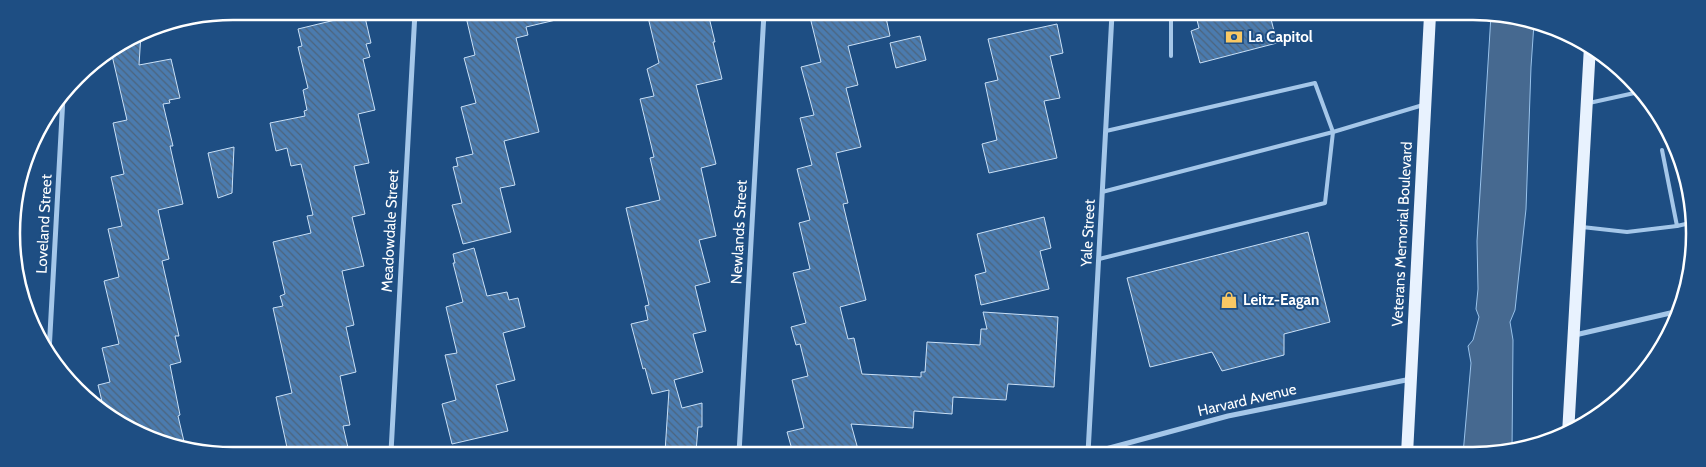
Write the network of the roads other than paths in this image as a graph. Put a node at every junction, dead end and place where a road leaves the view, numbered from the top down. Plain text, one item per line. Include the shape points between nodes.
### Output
1 (415, 20) edge
2 (764, 20) edge
3 (1112, 20) edge
4 (1171, 20) edge
5 (1430, 20) edge
6 (1590, 55) edge
7 (1171, 56) dead end
8 (1633, 93) edge
9 (1587, 103) junction
10 (1425, 104) junction
11 (64, 105) edge
12 (1106, 131) junction
13 (1334, 132) junction
14 (1662, 150) dead end
15 (1102, 192) junction
16 (1686, 224) edge
17 (1580, 226) junction
18 (1677, 226) junction
19 (1099, 259) junction
20 (1671, 313) edge
21 (1573, 335) junction
22 (50, 341) edge
23 (1411, 379) junction
24 (1568, 424) edge
25 (391, 447) edge
26 (739, 447) edge
27 (1089, 447) edge
28 (1112, 447) edge
29 (1407, 447) edge

1 - 25 street, Meadowdale Street
2 - 26 street, Newlands Street
3 - 12 street, Yale Street
4 - 7 lane
5 - 10 main road, Veterans Memorial Boulevard
6 - 9 main road
8 - 9 lane
9 - 17 main road
10 - 13 lane
10 - 23 main road, Veterans Memorial Boulevard
11 - 22 street, Loveland Street
12 - 13 lane via 1315,83
12 - 15 street, Yale Street
13 - 15 lane
13 - 19 lane via 1325,203
14 - 18 lane
15 - 19 street, Yale Street
16 - 18 lane
17 - 18 lane via 1627,232
17 - 21 main road
19 - 27 street, Yale Street
20 - 21 street
21 - 24 main road
23 - 28 street, Harvard Avenue via 1228,416
23 - 29 main road, Veterans Memorial Boulevard

